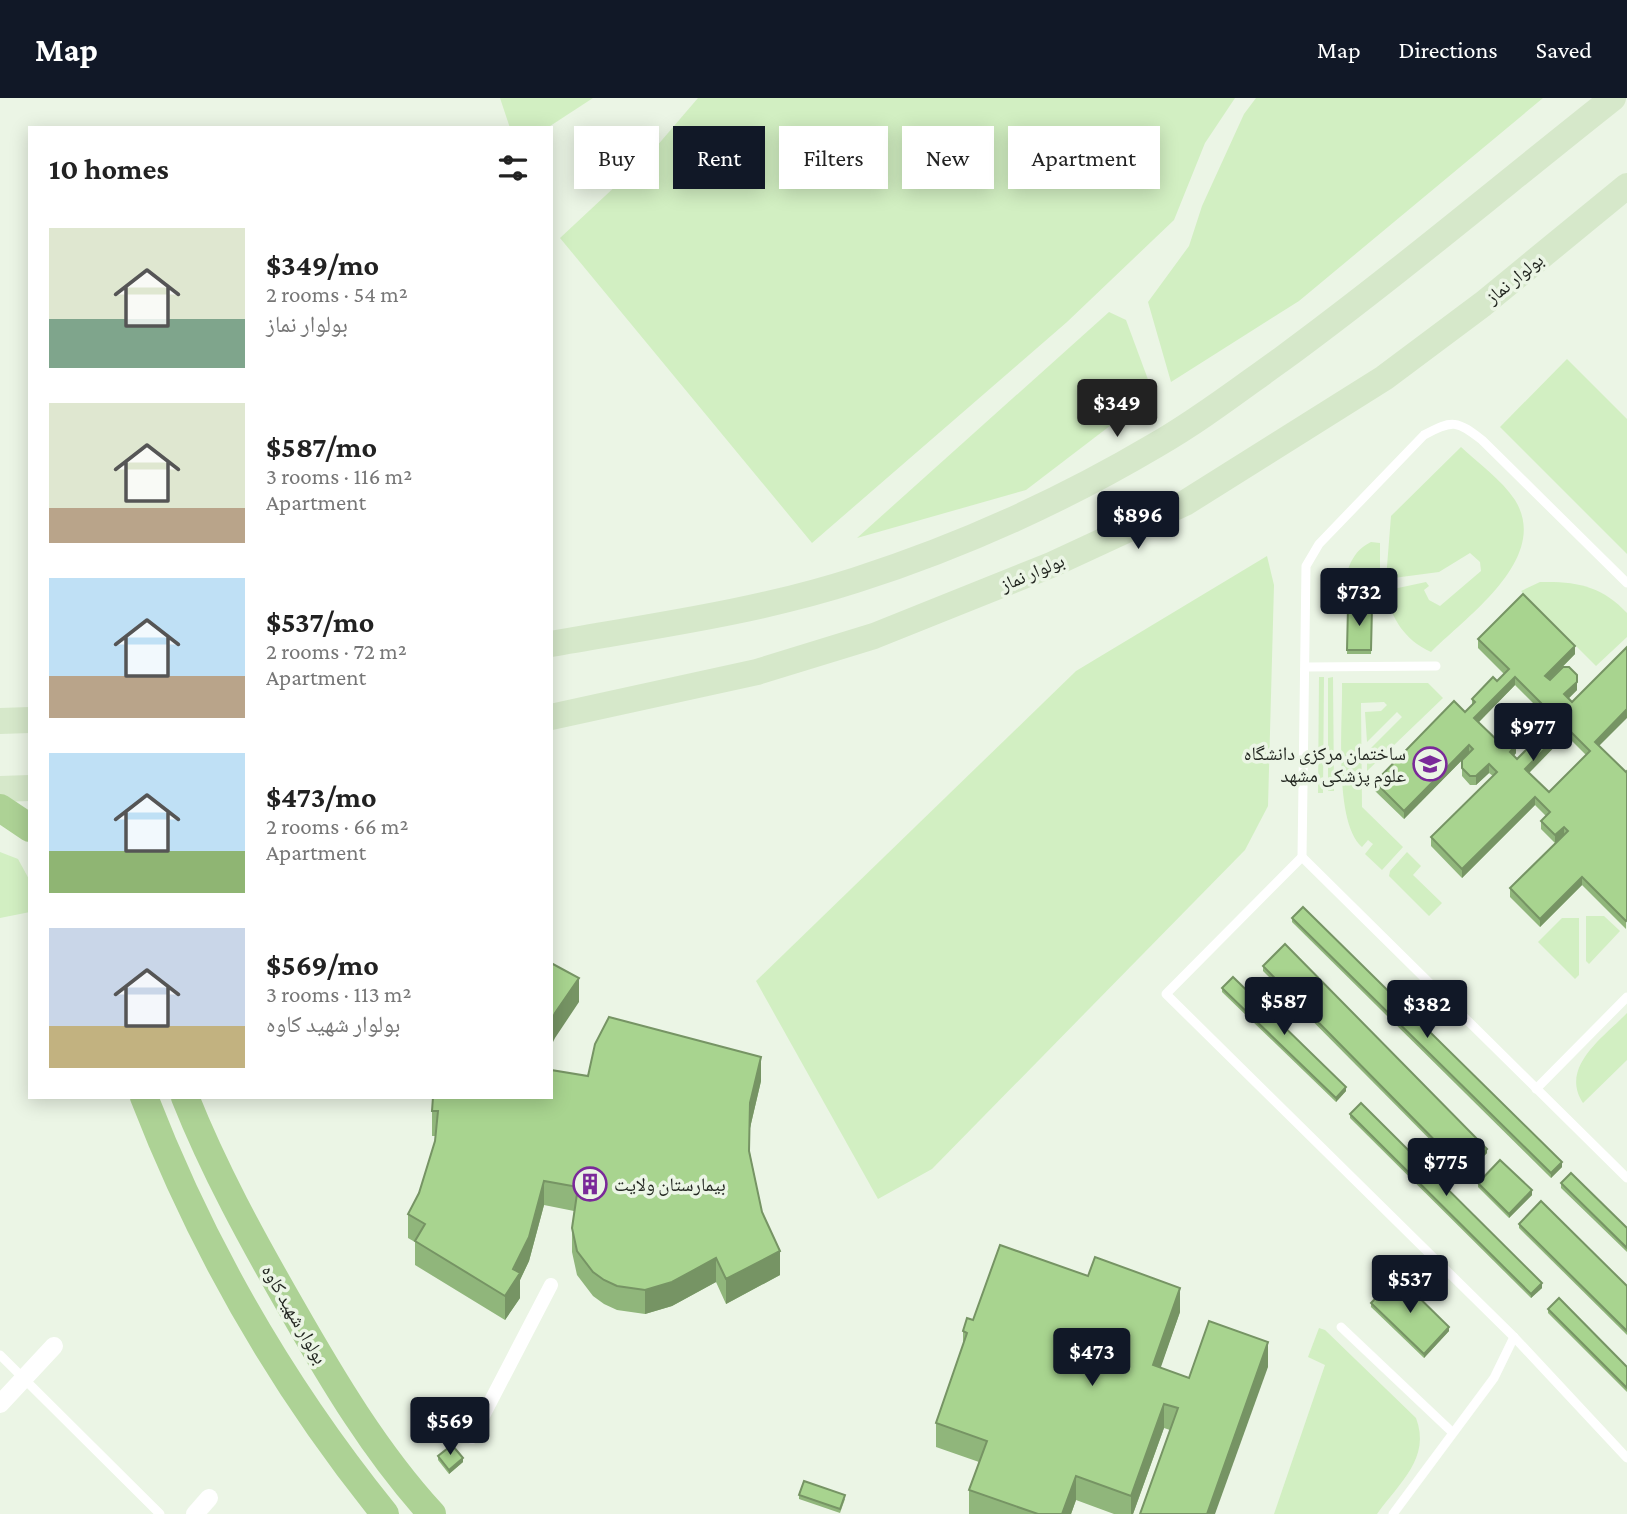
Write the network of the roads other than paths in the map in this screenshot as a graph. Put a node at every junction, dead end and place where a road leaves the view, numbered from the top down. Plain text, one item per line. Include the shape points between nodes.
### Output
1 (1613, 98) edge
2 (1627, 186) edge
3 (1627, 583) edge
4 (553, 644) edge
5 (1436, 666) dead end
6 (1307, 667) junction
7 (553, 717) edge
8 (28, 720) edge
9 (0, 721) edge
10 (28, 788) edge
11 (0, 789) edge
12 (0, 808) edge
13 (28, 827) edge
14 (1302, 857) junction
15 (1627, 997) edge
16 (1536, 1089) junction
17 (145, 1099) edge
18 (186, 1099) edge
19 (1627, 1178) edge
20 (551, 1285) dead end
21 (1341, 1327) dead end
22 (1514, 1338) junction
23 (54, 1346) dead end
24 (0, 1355) edge
25 (24, 1379) junction
26 (0, 1404) edge
27 (1452, 1432) junction
28 (472, 1437) dead end
29 (1627, 1458) edge
30 (209, 1498) dead end
31 (160, 1514) edge
32 (195, 1514) edge
33 (385, 1514) edge
34 (432, 1514) edge
35 (1393, 1514) edge

1 - 4 main road via 1335,320 1241,388 1157,445 1033,510 855,581 747,608
2 - 7 main road, بولوار نماز via 1384,378 1185,503 1051,565 874,636 757,672
3 - 6 lane via 1482,440 1462,425 1446,423 1424,435 1320,544 1306,566
5 - 6 lane
6 - 14 lane
8 - 9 main road
10 - 11 main road
12 - 13 main road
14 - 16 lane
14 - 22 lane via 1167,994
15 - 16 lane
16 - 19 lane
17 - 33 main road, بولوار شهید کاوه via 211,1247 288,1382
18 - 34 main road, بولوار شهید کاوه via 246,1228 325,1367
20 - 28 street
21 - 27 lane
22 - 27 lane via 1494,1378
22 - 29 lane
23 - 25 street
24 - 25 lane
25 - 26 street
25 - 31 lane
27 - 35 lane
30 - 32 street

